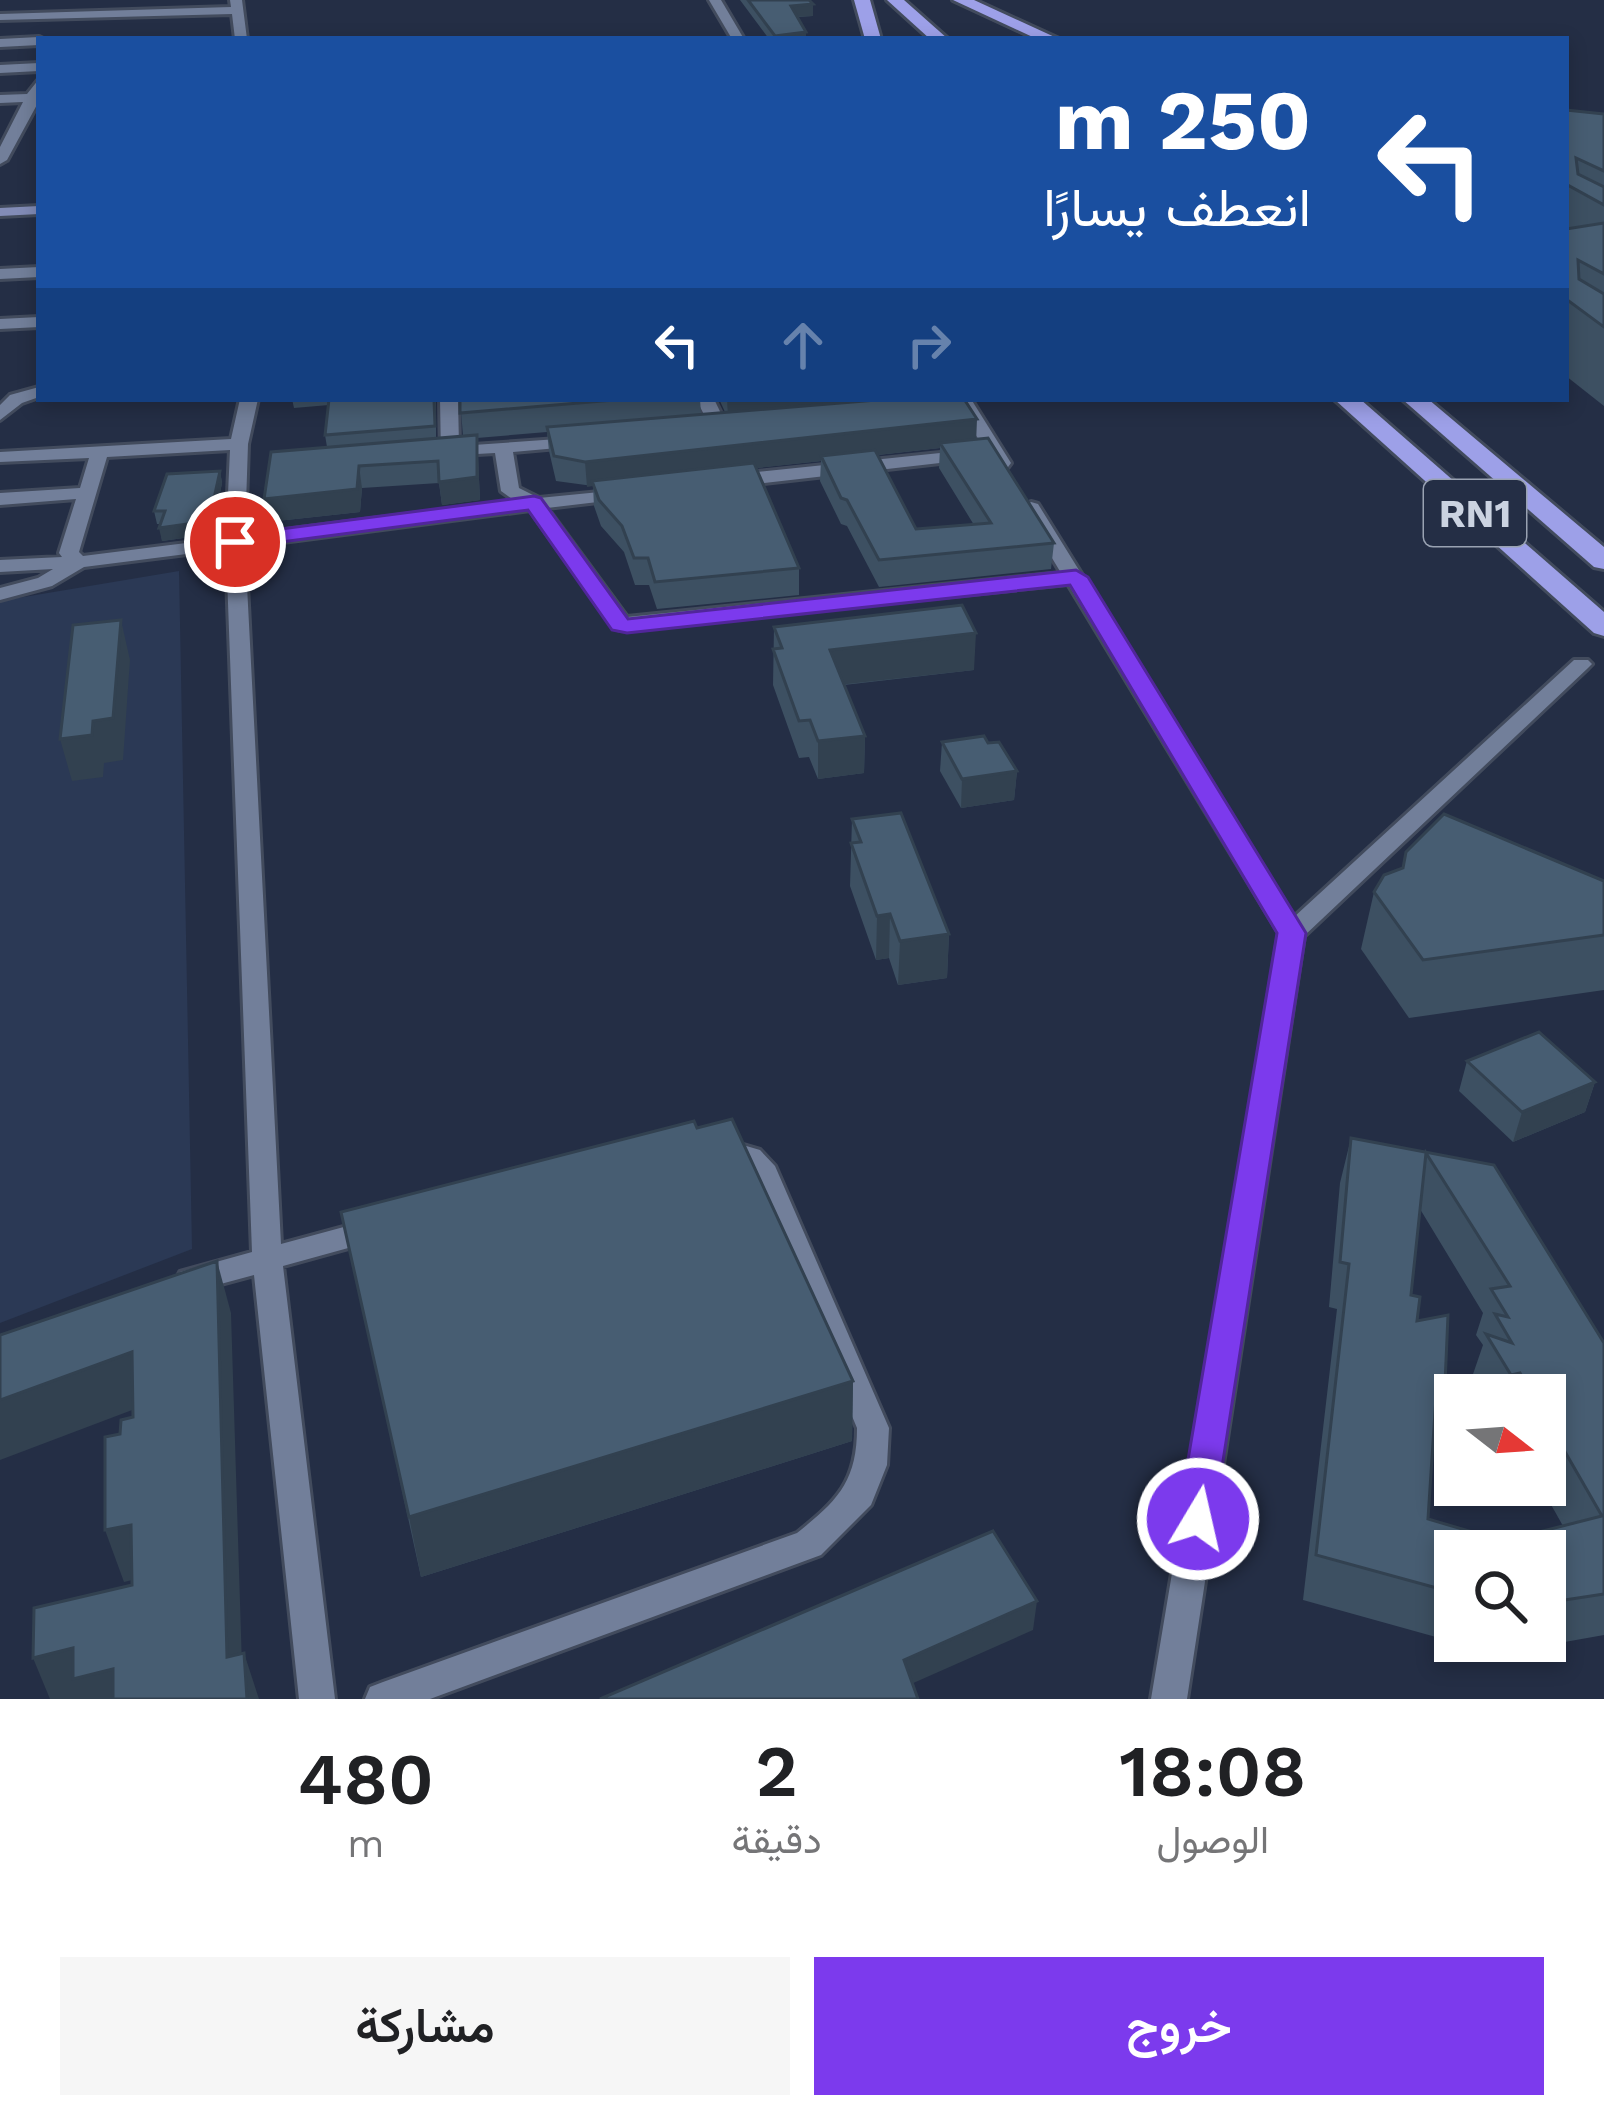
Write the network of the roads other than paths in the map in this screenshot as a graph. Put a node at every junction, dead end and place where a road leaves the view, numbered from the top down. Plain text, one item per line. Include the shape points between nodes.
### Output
1 (88, 0) edge
2 (715, 0) edge
3 (862, 0) edge
4 (895, 0) edge
5 (946, 0) edge
6 (961, 0) edge
7 (236, 5) edge
8 (0, 17) edge
9 (76, 20) junction
10 (976, 26) dead end
11 (241, 36) edge
12 (736, 36) edge
13 (873, 36) edge
14 (937, 36) edge
15 (1044, 36) edge
16 (36, 41) edge
17 (0, 43) edge
18 (36, 67) edge
19 (0, 69) edge
20 (35, 98) edge
21 (0, 99) edge
22 (0, 160) edge
23 (36, 195) edge
24 (0, 196) edge
25 (36, 210) edge
26 (0, 212) edge
27 (36, 272) edge
28 (0, 274) edge
29 (36, 322) edge
30 (0, 324) edge
31 (36, 393) edge
32 (248, 402) edge
33 (448, 402) edge
34 (706, 402) edge
35 (1349, 402) edge
36 (1418, 402) edge
37 (958, 405) edge
38 (0, 415) edge
39 (742, 426) edge
40 (719, 428) junction
41 (698, 430) edge
42 (611, 438) edge
43 (239, 444) junction
44 (502, 448) junction
45 (100, 451) junction
46 (450, 452) junction
47 (995, 452) junction
48 (427, 454) edge
49 (0, 457) edge
50 (264, 465) edge
51 (241, 467) junction
52 (699, 484) edge
53 (652, 490) edge
54 (87, 493) junction
55 (0, 500) edge
56 (534, 503) junction
57 (235, 542) junction
58 (1604, 561) edge
59 (79, 562) junction
60 (0, 566) edge
61 (1076, 577) junction
62 (0, 594) edge
63 (1604, 627) edge
64 (1581, 664) dead end
65 (1292, 933) junction
66 (687, 1145) edge
67 (400, 1223) edge
68 (267, 1257) junction
69 (156, 1291) edge
70 (317, 1699) edge
71 (382, 1699) edge
72 (1169, 1699) edge

1 - 9 street
2 - 12 street
3 - 13 highway
4 - 14 highway
5 - 10 highway
6 - 15 highway
7 - 9 street
7 - 11 street
8 - 9 street
16 - 17 street
18 - 19 street
20 - 21 street
20 - 22 street
23 - 24 main road
25 - 26 main road
27 - 28 street
29 - 30 street
31 - 38 street
32 - 43 street
33 - 46 street
34 - 40 street
35 - 63 highway, RN1
36 - 58 highway, RN1
37 - 47 street
39 - 40 street
40 - 41 street
42 - 44 street
43 - 45 street
43 - 51 street
44 - 46 street
44 - 56 street via 510,491
45 - 49 street
45 - 54 street
46 - 48 street
47 - 52 street
47 - 61 street
50 - 51 street
51 - 57 street
53 - 56 street
54 - 55 street
54 - 59 street via 69,553
56 - 57 street
56 - 61 street via 627,626
57 - 59 street
57 - 68 street
59 - 60 street
59 - 62 street
61 - 65 street
64 - 65 street
65 - 72 street
66 - 71 street via 749,1157 765,1174 873,1428 875,1459 864,1493 809,1544
67 - 68 street
68 - 69 street
68 - 70 street

